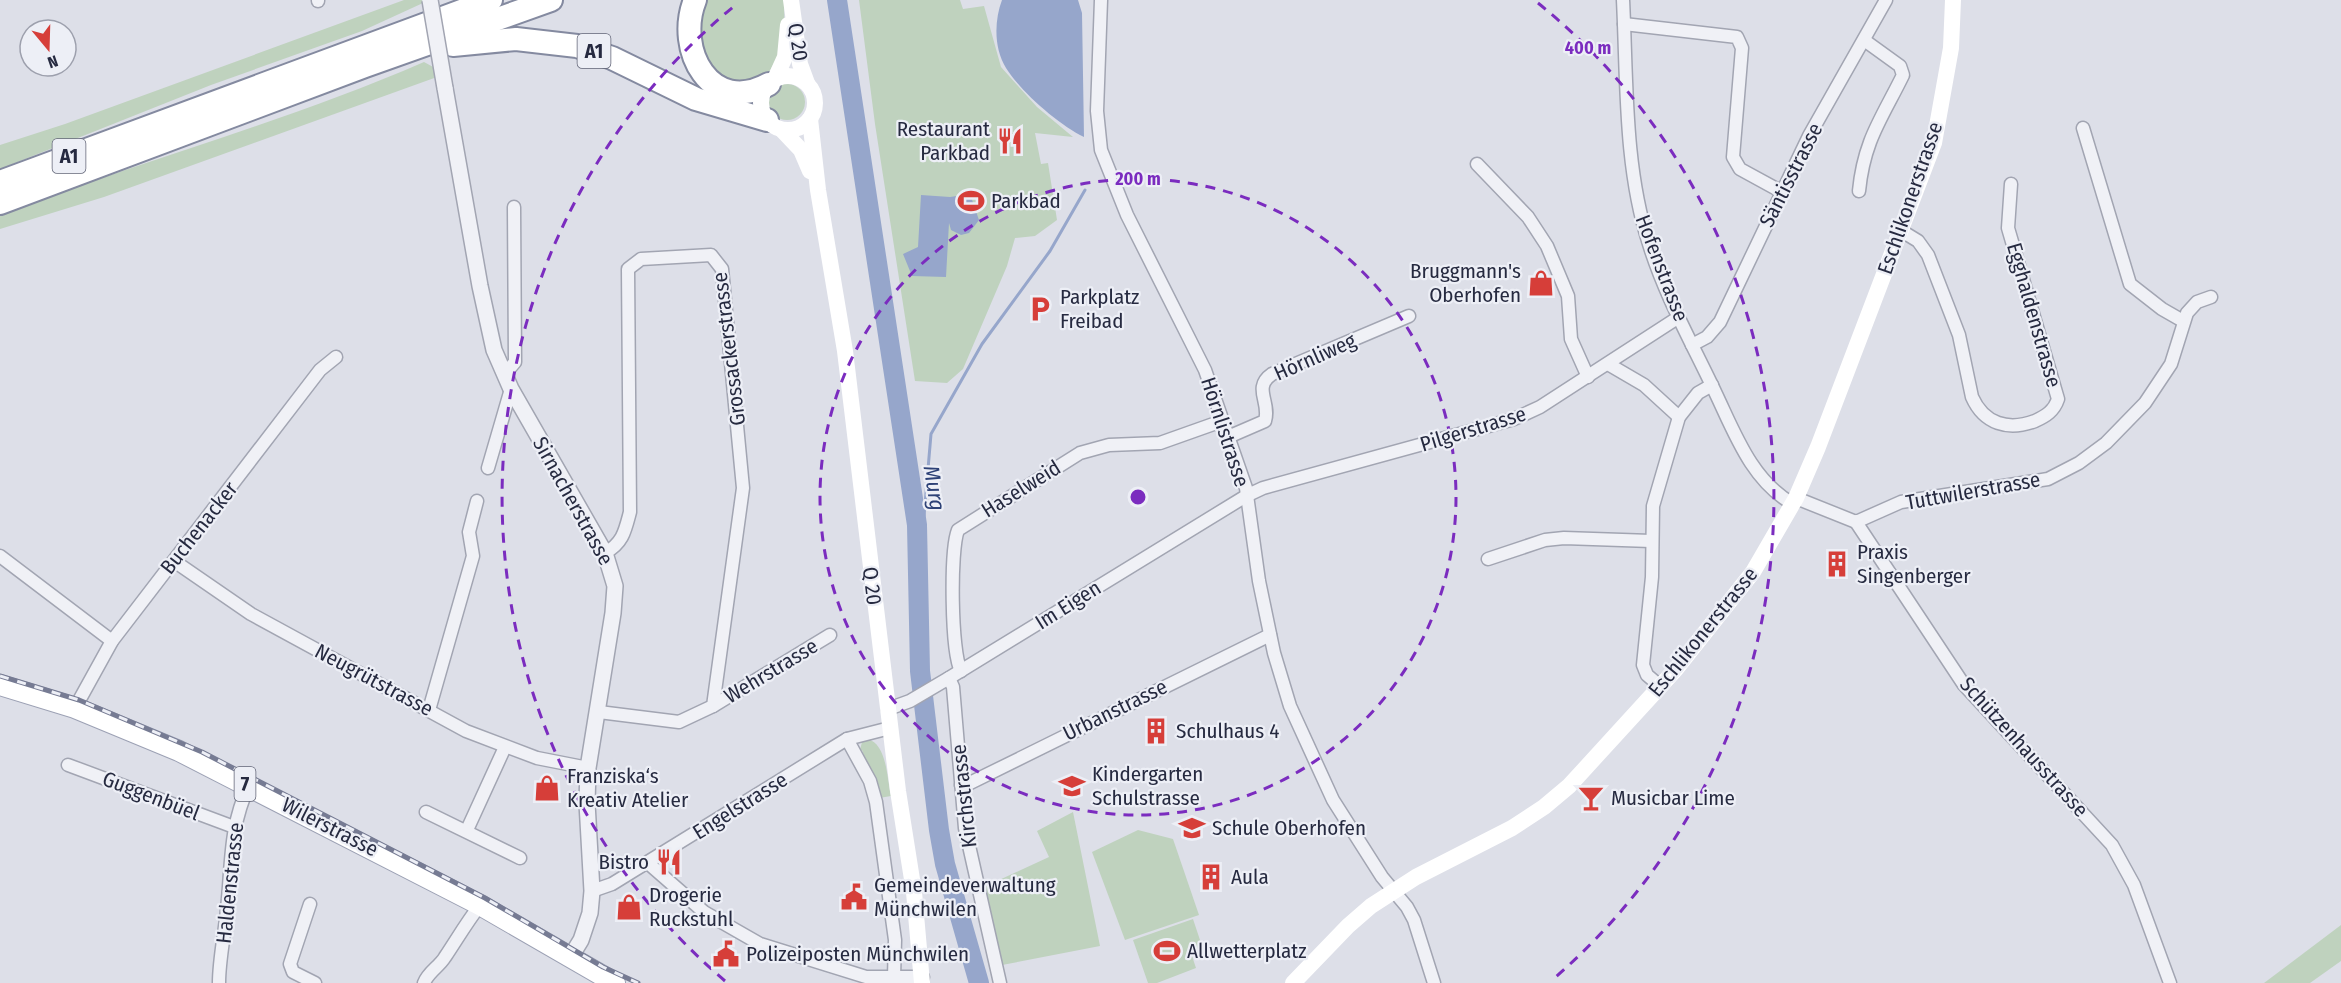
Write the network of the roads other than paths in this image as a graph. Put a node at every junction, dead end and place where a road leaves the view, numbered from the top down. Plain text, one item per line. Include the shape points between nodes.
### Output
1 (430, 0) edge
2 (451, 0) edge
3 (491, 0) edge
4 (551, 0) edge
5 (695, 0) edge
6 (791, 0) edge
7 (1101, 0) edge
8 (1623, 0) edge
9 (1886, 0) edge
10 (1953, 0) edge
11 (1624, 24) junction
12 (1864, 40) junction
13 (404, 41) junction
14 (772, 82) junction
15 (807, 83) junction
16 (810, 119) junction
17 (775, 125) junction
18 (2083, 128) dead end
19 (1477, 164) dead end
20 (0, 182) edge
21 (2011, 184) dead end
22 (818, 190) junction
23 (1859, 191) dead end
24 (1782, 192) junction
25 (0, 203) edge
26 (514, 207) dead end
27 (1899, 230) junction
28 (2211, 297) dead end
29 (1409, 316) dead end
30 (1679, 317) junction
31 (2183, 321) junction
32 (1692, 345) junction
33 (336, 357) dead end
34 (1608, 364) junction
35 (1588, 377) junction
36 (507, 382) junction
37 (1712, 385) junction
38 (1679, 417) junction
39 (1222, 421) junction
40 (1228, 437) junction
41 (488, 468) dead end
42 (1246, 496) junction
43 (477, 501) dead end
44 (1795, 501) junction
45 (1856, 522) junction
46 (1651, 541) junction
47 (605, 553) junction
48 (0, 556) edge
49 (1488, 559) dead end
50 (174, 561) junction
51 (830, 635) dead end
52 (1270, 635) junction
53 (112, 641) junction
54 (961, 670) junction
55 (949, 678) junction
56 (0, 685) edge
57 (1660, 686) junction
58 (713, 706) junction
59 (75, 708) junction
60 (888, 709) junction
61 (429, 710) junction
62 (599, 712) junction
63 (890, 728) junction
64 (847, 739) junction
65 (505, 747) junction
66 (68, 765) dead end
67 (588, 768) junction
68 (961, 784) junction
69 (249, 785) junction
70 (426, 812) dead end
71 (234, 827) junction
72 (466, 830) junction
73 (520, 858) dead end
74 (648, 862) junction
75 (1393, 890) junction
76 (592, 891) junction
77 (310, 904) dead end
78 (480, 905) junction
79 (570, 958) junction
80 (894, 977) junction
81 (922, 980) edge
82 (219, 983) edge
83 (315, 983) edge
84 (424, 983) edge
85 (615, 983) edge
86 (1000, 983) edge
87 (1293, 983) edge
88 (1434, 983) edge
89 (2170, 983) edge

1 - 36 street, Sirnacherstrasse, bridge via 488,326
2 - 13 highway, A1
3 - 13 highway, A1
4 - 13 highway, A1
5 - 14 highway via 689,21 691,45 709,79 720,89 736,94 751,93
6 - 14 main road, Q 20 via 785,57
6 - 15 main road, Q 20 via 800,64
7 - 39 street, Hörnlistrasse via 1096,111 1101,150 1127,215 1197,353
8 - 11 street, Hofenstrasse
9 - 12 street, Säntisstrasse
10 - 27 main road, Eschlikonerstrasse via 1947,78 1934,143
11 - 24 street via 1737,37 1742,48 1732,157 1740,169
11 - 30 street, Hofenstrasse via 1630,134 1640,211 1648,244
12 - 23 street via 1900,66 1903,75 1868,144
12 - 24 street, Säntisstrasse
13 - 17 highway, A1 via 501,39 566,43 612,58 707,103
13 - 20 highway, A1
13 - 25 highway, A1
14 - 15 main road, Q 20 via 793,76
14 - 17 main road, Q 20 via 761,101
15 - 16 main road, Q 20 via 816,103
16 - 17 main road via 798,129
16 - 22 main road, Q 20
17 - 22 main road, Q 20 via 801,150
18 - 31 street via 2130,284
19 - 35 street via 1528,217 1547,246 1568,296 1571,339
21 - 27 street, Egghaldenstrasse via 2008,228 2058,399 2050,413 2040,419 2019,426 2002,426 1976,406 1959,335 1928,255 1918,241
22 - 60 main road, Q 20 via 844,351
24 - 32 street, Säntisstrasse via 1720,322 1707,337
26 - 36 street via 515,362
27 - 44 main road, Eschlikonerstrasse
28 - 31 street, Tuttwilerstrasse via 2197,302
29 - 40 street, Hörnliweg via 1272,374 1261,386 1265,421
30 - 32 street, Hofenstrasse
30 - 34 street, Pilgerstrasse
31 - 45 street, Tuttwilerstrasse via 2171,364 2154,392 2124,426 2079,463 2048,478 1901,502
32 - 37 street, Hofenstrasse
33 - 50 street, Buchenacker via 320,370
34 - 35 street, Pilgerstrasse
34 - 38 street via 1644,385
35 - 42 street, Pilgerstrasse via 1515,419 1263,488
36 - 41 street
36 - 47 street, Sirnacherstrasse
37 - 38 street via 1698,393
37 - 44 street, Hofenstrasse via 1760,477
38 - 46 street via 1653,506
39 - 40 street, Hörnlistrasse
39 - 54 street, Haselweid via 1160,442 1108,445 1086,451 958,530 954,552 954,624
40 - 42 street, Hörnlistrasse
42 - 52 street, Hörnlistrasse
42 - 54 street, Im Eigen
43 - 61 street via 469,532 473,556
44 - 45 street
44 - 57 main road, Eschlikonerstrasse via 1753,572 1719,619
45 - 89 street, Schützenhausstrasse via 1965,685 2112,845 2134,885
46 - 49 street via 1545,540
46 - 57 street via 1652,577 1642,665
47 - 58 street, Grossackerstrasse via 624,537 630,512 628,269 641,259 711,255 722,269 743,480
47 - 62 street, Sirnacherstrasse via 615,598
48 - 53 street
50 - 53 street, Buchenacker
50 - 61 street, Neugrütstrasse via 251,614
51 - 58 street, Wehrstrasse
52 - 68 street, Urbanstrasse via 970,783
52 - 75 street, Hörnlistrasse via 1286,693 1320,777 1351,831
53 - 59 street, Buchenacker
54 - 55 street, Im Eigen
55 - 60 street, Im Eigen
55 - 68 street, Kirchstrasse
56 - 59 main road, Wilerstrasse / 7
57 - 75 main road, Eschlikonerstrasse via 1595,759 1544,807
58 - 62 street via 679,722
59 - 69 main road, Wilerstrasse / 7
60 - 63 main road, Q 20
61 - 65 street, Neugrütstrasse
62 - 67 street, Sirnacherstrasse
63 - 64 street, Engelstrasse
63 - 81 main road, Q 20 via 914,892
64 - 74 street, Engelstrasse
64 - 80 street via 870,781 876,801 895,940
65 - 67 street, Neugrütstrasse
65 - 72 street
66 - 71 street, Guggenbüel
67 - 76 street, Sirnacherstrasse
68 - 86 street, Kirchstrasse via 970,858
69 - 71 street, Haldenstrasse
69 - 78 main road, Wilerstrasse / 7
70 - 72 street
71 - 82 street, Haldenstrasse
72 - 73 street
74 - 76 street, Engelstrasse via 606,888
74 - 80 street via 704,912 760,944 866,977
75 - 87 main road, Eschlikonerstrasse via 1348,926
75 - 88 street, Hörnlistrasse via 1414,920
76 - 79 street, Sirnacherstrasse via 588,921
77 - 83 street via 290,964 293,972
78 - 79 main road, Wilerstrasse / 7
78 - 84 street
79 - 85 main road, Wilerstrasse / 7
80 - 81 street

